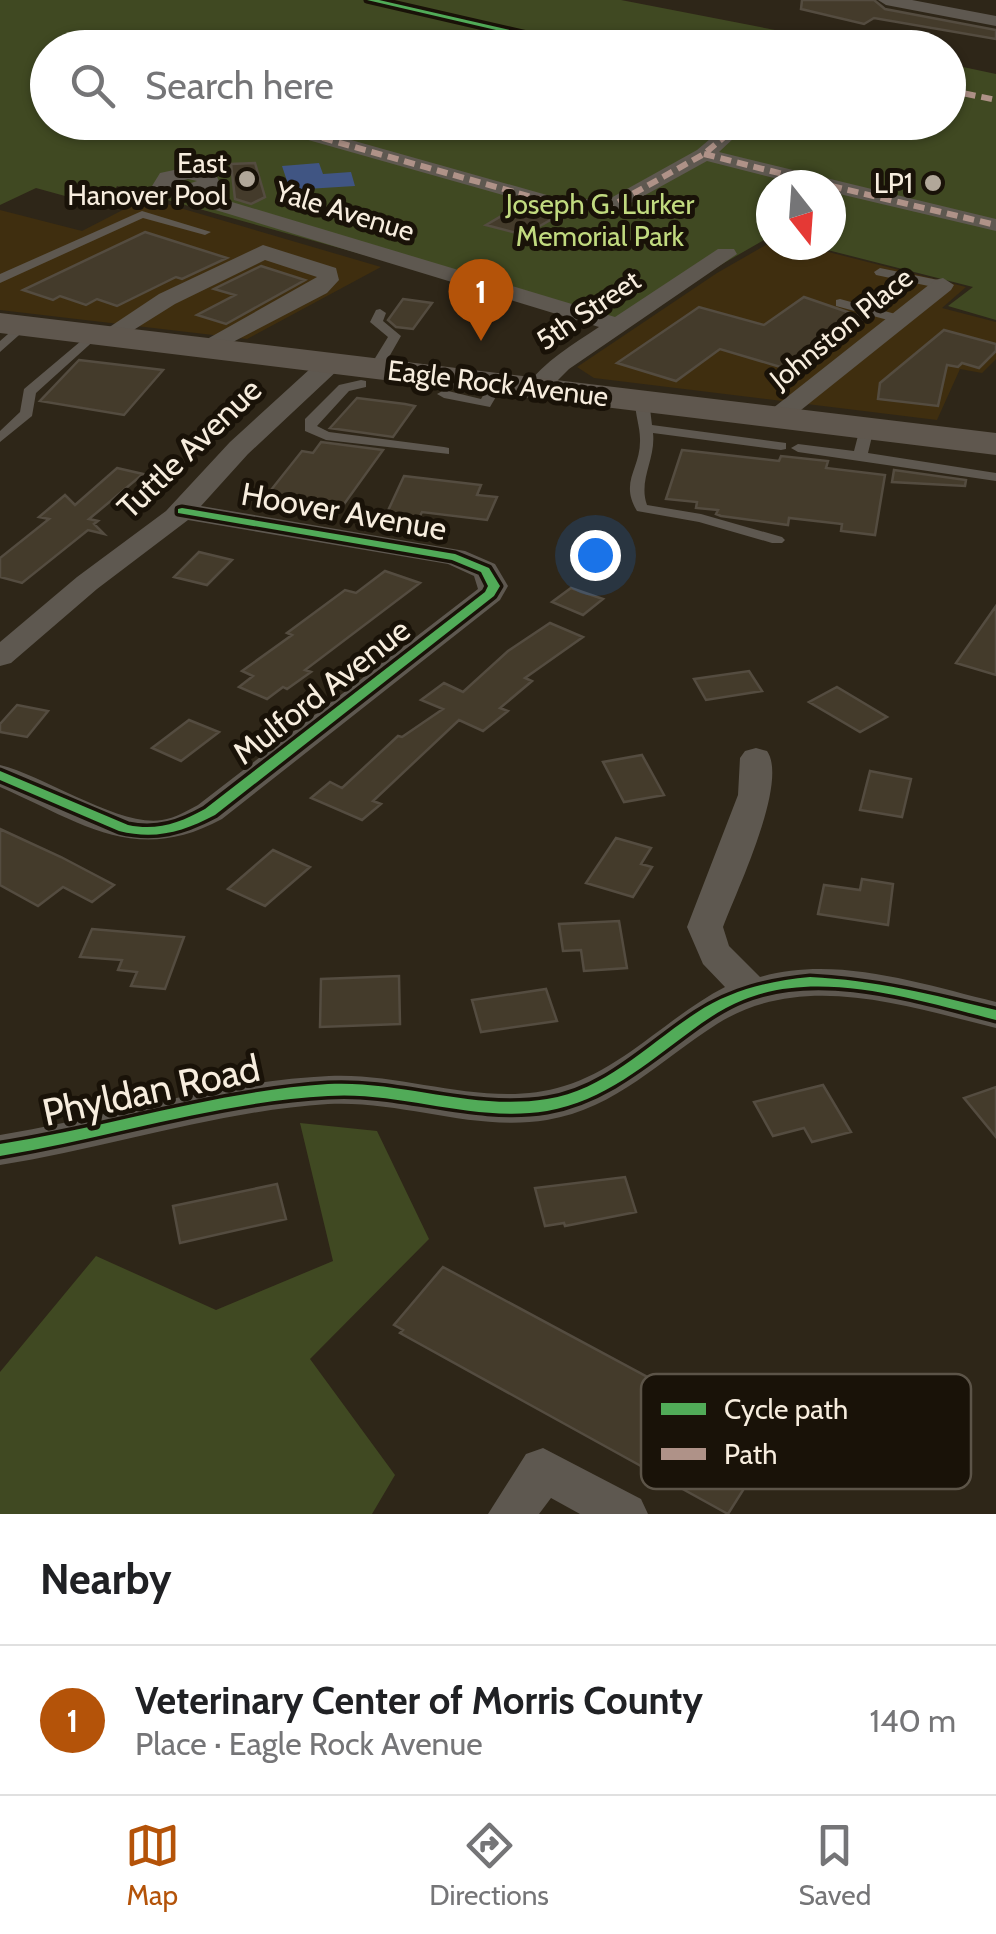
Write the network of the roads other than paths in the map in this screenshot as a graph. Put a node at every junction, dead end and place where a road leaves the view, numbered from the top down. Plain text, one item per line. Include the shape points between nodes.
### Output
1 (886, 0) edge
2 (996, 22) edge
3 (344, 140) edge
4 (720, 140) edge
5 (704, 154) junction
6 (766, 170) edge
7 (170, 190) dead end
8 (846, 191) edge
9 (996, 225) edge
10 (205, 232) dead end
11 (726, 254) dead end
12 (880, 272) dead end
13 (0, 280) edge
14 (943, 284) joint
15 (840, 302) dead end
16 (380, 313) dead end
17 (900, 319) junction
18 (616, 325) junction
19 (8, 332) edge
20 (101, 335) junction
21 (208, 348) junction
22 (332, 363) junction
23 (369, 376) junction
24 (538, 388) junction
25 (444, 394) dead end
26 (491, 394) junction
27 (280, 409) junction
28 (642, 414) junction
29 (310, 428) junction
30 (779, 432) junction
31 (0, 438) edge
32 (864, 442) junction
33 (996, 444) edge
34 (798, 448) dead end
35 (444, 451) dead end
36 (996, 477) edge
37 (182, 511) junction
38 (777, 540) dead end
39 (492, 577) joint
40 (0, 658) edge
41 (756, 758) dead end
42 (0, 775) edge
43 (752, 991) junction
44 (996, 1015) edge
45 (0, 1150) edge
46 (512, 1514) edge
47 (624, 1514) edge

1 - 2 street
3 - 5 street via 600,214
4 - 5 street
5 - 6 street
7 - 18 street, Yale Avenue
8 - 9 street
10 - 13 lane via 142,214
11 - 18 street, 5th Street
12 - 14 lane
14 - 17 street, Johnston Place
15 - 17 lane
16 - 23 lane via 378,326 395,336
17 - 30 street, Johnston Place
18 - 24 street, 5th Street
19 - 20 main road, Eagle Rock Avenue
20 - 21 main road, Eagle Rock Avenue
20 - 21 street via 264,252 328,273 319,288
20 - 31 lane via 29,392 26,412
21 - 22 main road, Eagle Rock Avenue
22 - 23 main road, Eagle Rock Avenue
22 - 27 street, Tuttle Avenue
23 - 26 main road, Eagle Rock Avenue
23 - 29 lane via 344,388
24 - 26 main road, Eagle Rock Avenue
24 - 28 main road, Eagle Rock Avenue
25 - 26 lane
27 - 29 lane
27 - 37 street, Tuttle Avenue
28 - 30 main road, Eagle Rock Avenue
28 - 38 lane via 647,448 635,485 642,508
29 - 35 lane via 326,436
30 - 32 main road, Eagle Rock Avenue
32 - 33 main road, Eagle Rock Avenue
32 - 34 lane
32 - 36 lane
37 - 39 street, Hoover Avenue via 455,558
37 - 40 street, Tuttle Avenue
39 - 42 street, Mulford Avenue via 490,594 180,829 124,828
41 - 43 street via 755,796 705,927 714,954
43 - 44 street, Phyldan Road via 834,980
43 - 45 street, Phyldan Road via 701,1016 623,1077 565,1102 498,1107 334,1089 266,1096
46 - 47 street via 543,1470

